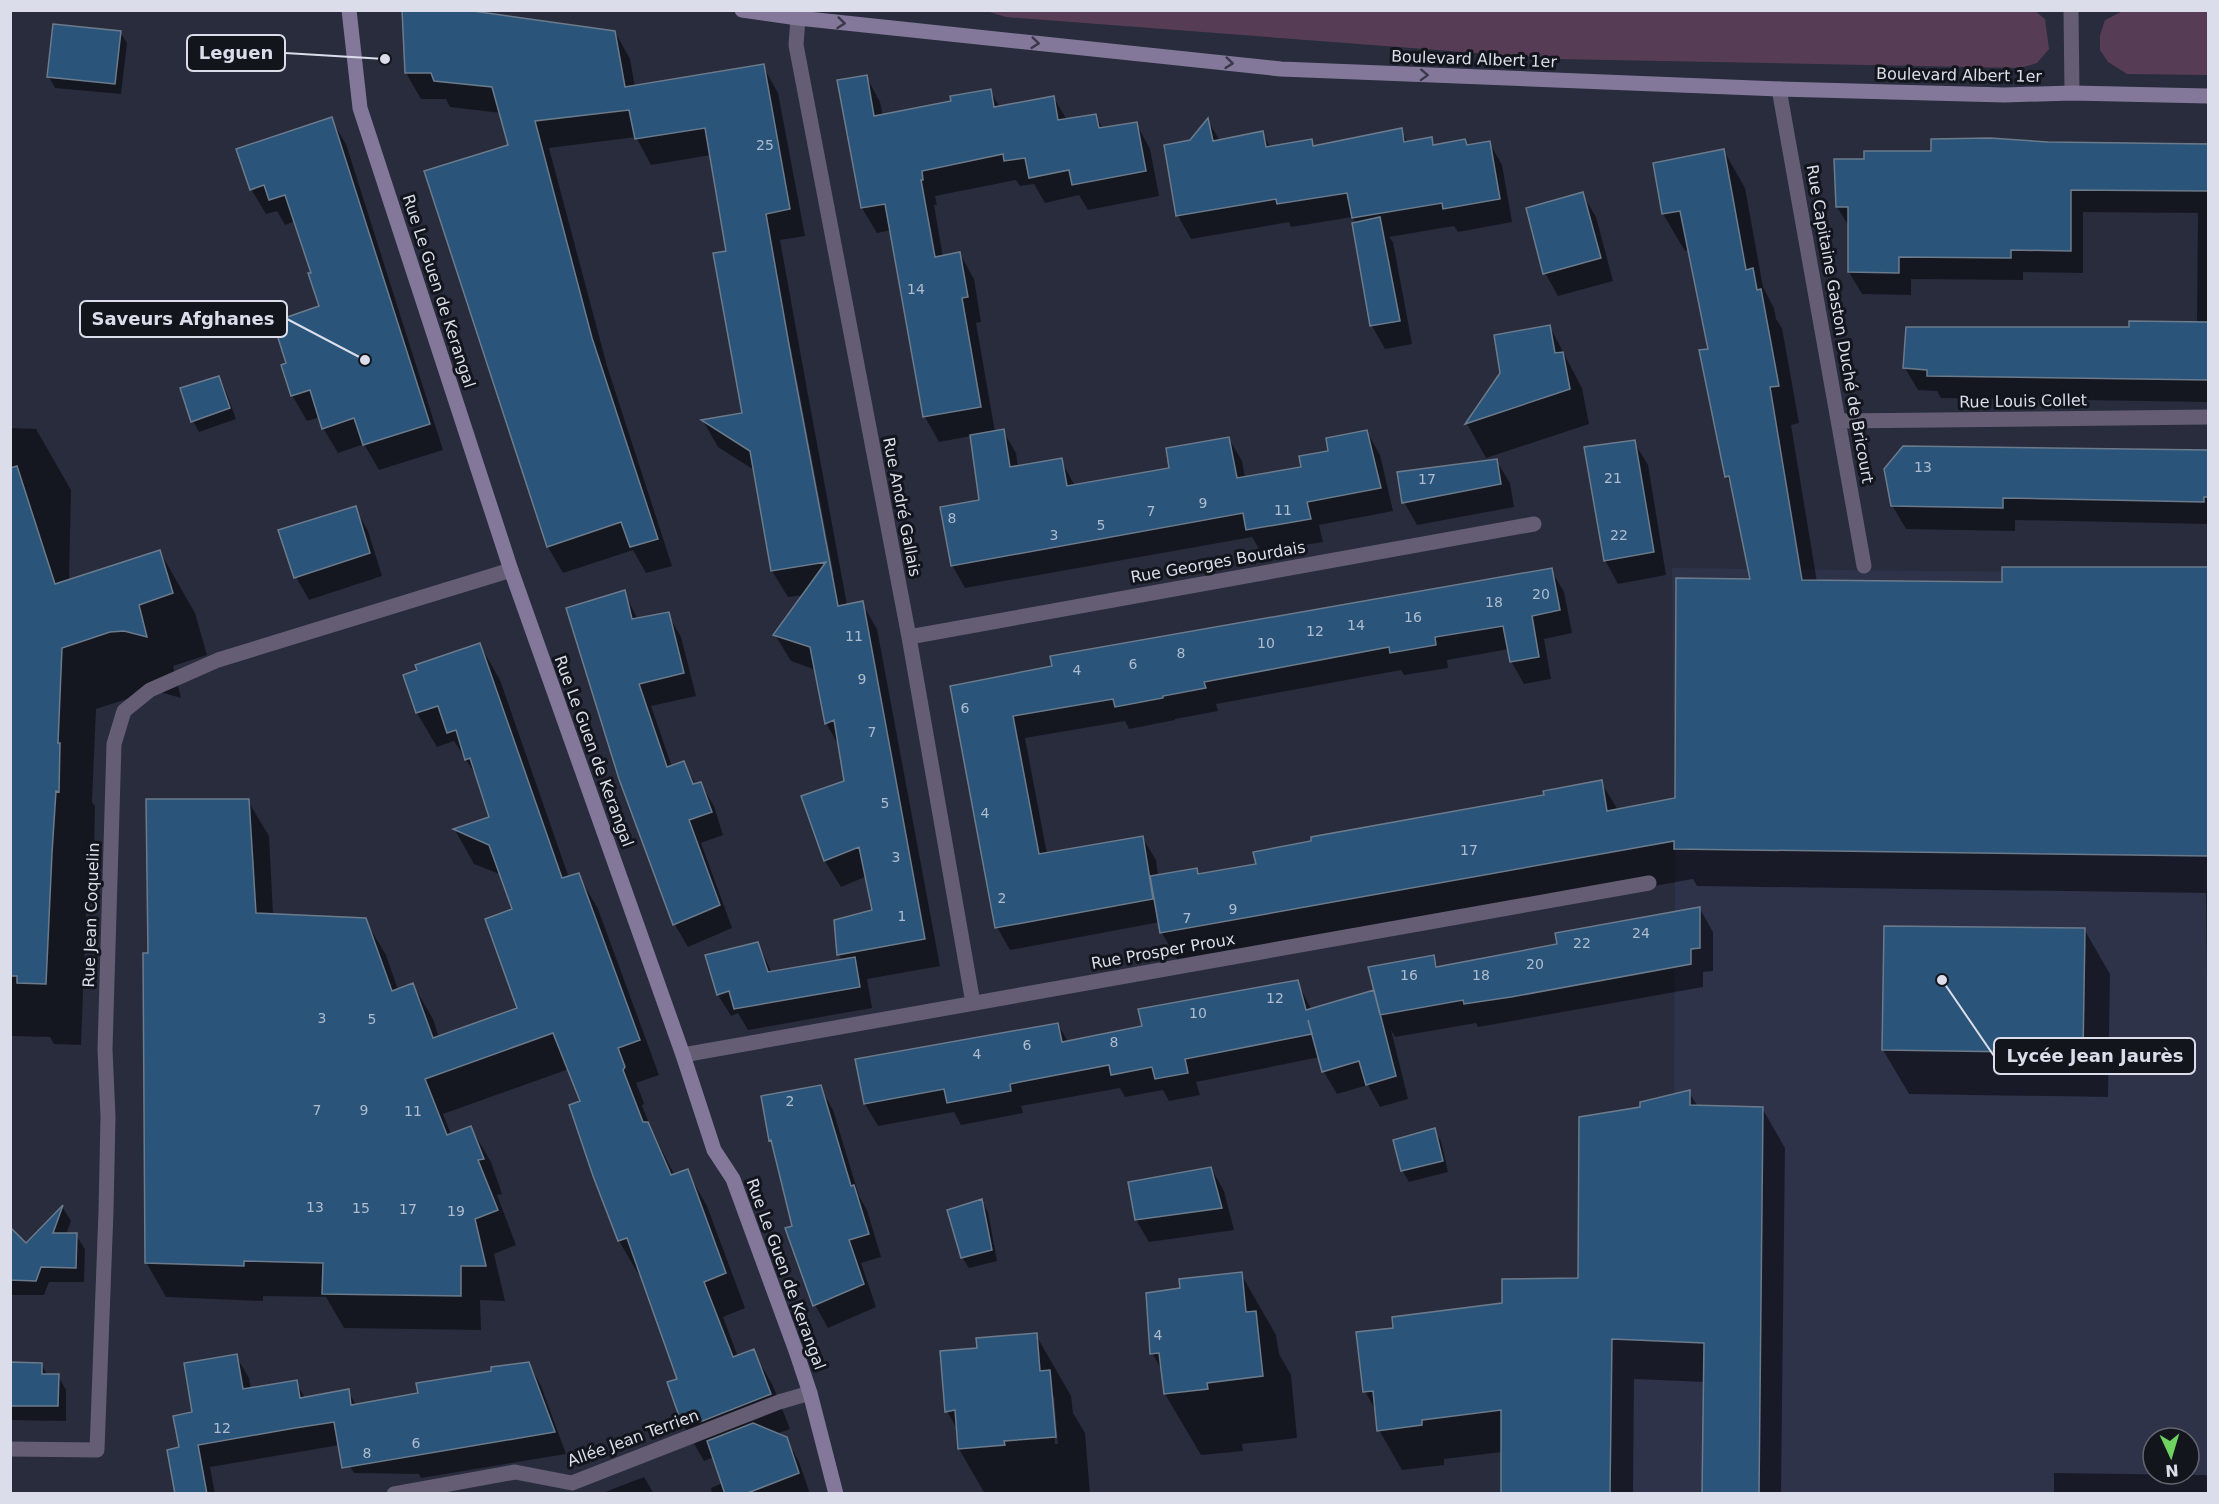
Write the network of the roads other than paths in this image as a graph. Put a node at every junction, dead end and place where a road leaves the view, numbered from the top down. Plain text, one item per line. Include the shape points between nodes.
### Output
1 (349, 10) edge
2 (742, 10) edge
3 (2071, 10) edge
4 (798, 18) junction
5 (1779, 89) junction
6 (2072, 93) junction
7 (2208, 96) edge
8 (2208, 417) edge
9 (1839, 421) junction
10 (1534, 524) dead end
11 (1864, 566) dead end
12 (511, 570) junction
13 (909, 637) junction
14 (1649, 883) dead end
15 (973, 1003) junction
16 (683, 1055) junction
17 (810, 1393) junction
18 (10, 1449) edge
19 (394, 1494) edge
20 (836, 1494) edge

1 - 12 street, Rue Le Guen de Kerangal via 360,108
2 - 4 street, Boulevard Albert 1er
3 - 6 street
4 -> 5 street, Boulevard Albert 1er via 1281,69
4 - 13 street, Rue André Gallais via 796,45
5 - 6 street, Boulevard Albert 1er
5 - 9 street, Rue Capitaine Gaston Duché de Bricourt
6 - 7 street, Boulevard Albert 1er
8 - 9 street, Rue Louis Collet
9 - 11 street, Rue Capitaine Gaston Duché de Bricourt
10 - 13 street, Rue Georges Bourdais
12 - 16 street, Rue Le Guen de Kerangal
12 - 18 street, Rue Jean Coquelin via 218,660 150,690 124,711 114,744 105,1049 107,1199 97,1450
13 - 15 street, Rue André Gallais
14 - 15 street, Rue Prosper Proux
15 - 16 street, Rue Prosper Proux
16 - 17 street, Rue Le Guen de Kerangal via 714,1150 733,1179
17 - 19 street, Allée Jean Terrien via 572,1483 515,1472
17 - 20 street, Rue Le Guen de Kerangal

